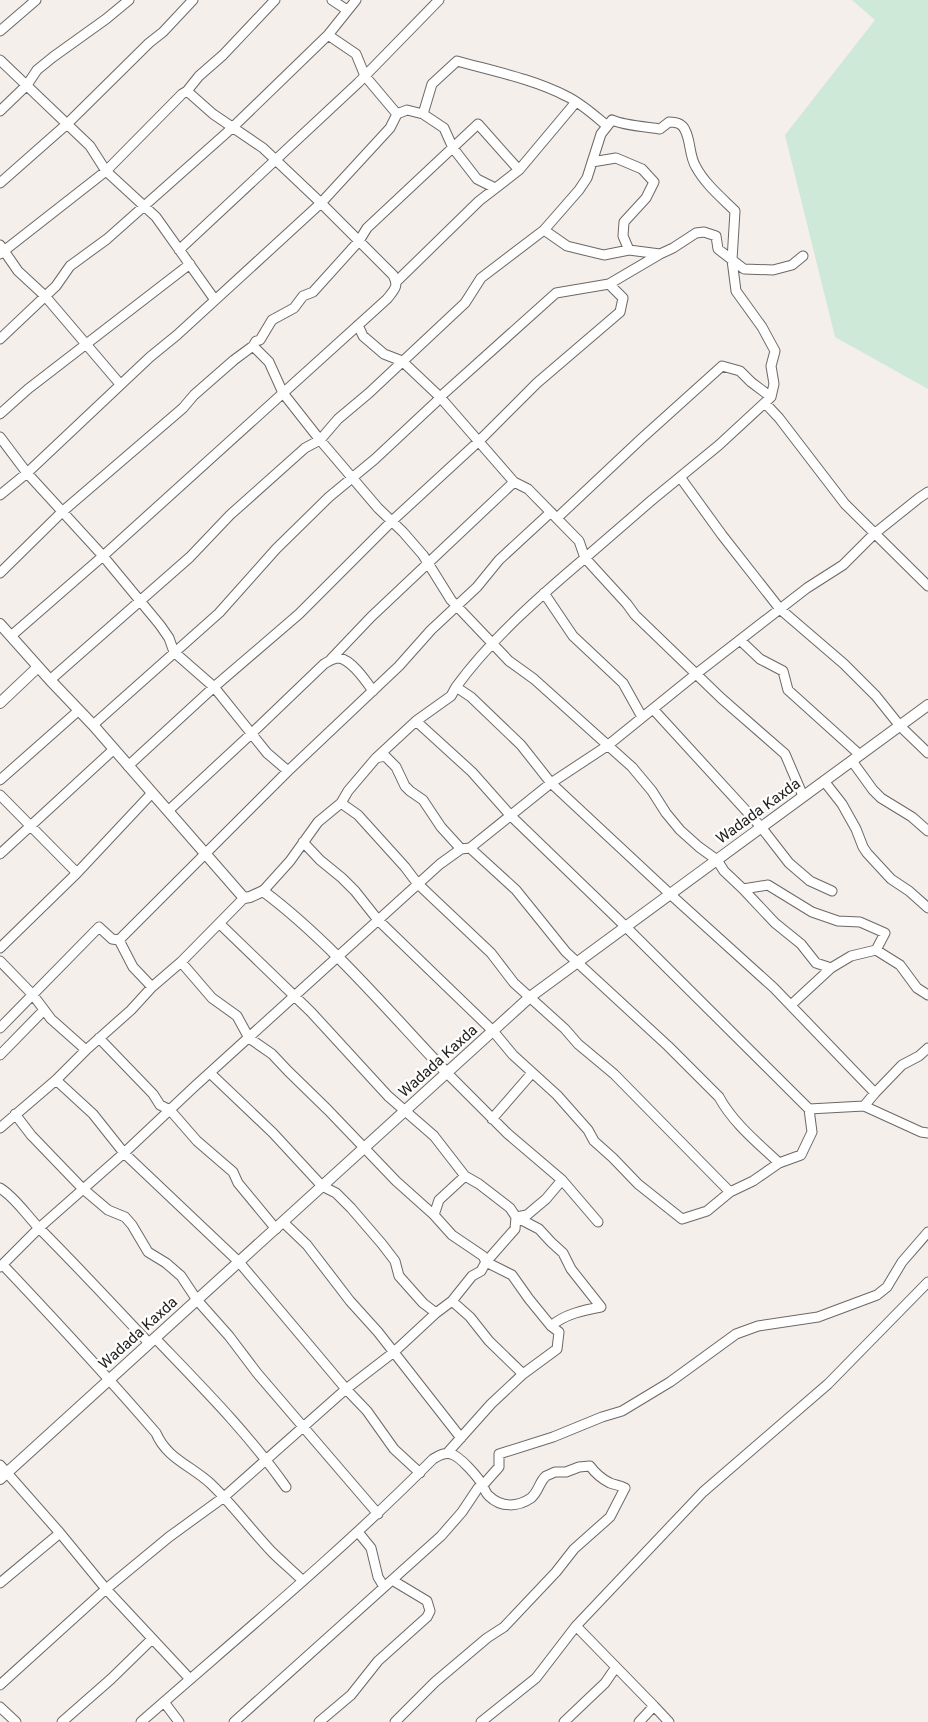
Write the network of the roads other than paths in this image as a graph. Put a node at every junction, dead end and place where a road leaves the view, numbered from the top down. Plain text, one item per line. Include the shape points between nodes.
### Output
1 (36, 0) edge
2 (129, 0) edge
3 (193, 0) edge
4 (275, 0) edge
5 (332, 0) edge
6 (356, 0) edge
7 (439, 0) edge
8 (347, 10) junction
9 (0, 31) edge
10 (328, 35) junction
11 (0, 60) edge
12 (365, 76) junction
13 (27, 85) junction
14 (187, 91) junction
15 (576, 102) junction
16 (0, 111) edge
17 (397, 114) junction
18 (423, 114) junction
19 (67, 124) junction
20 (606, 126) junction
21 (232, 128) junction
22 (453, 148) junction
23 (276, 160) junction
24 (592, 162) junction
25 (519, 170) junction
26 (106, 171) junction
27 (0, 183) edge
28 (495, 188) junction
29 (322, 203) junction
30 (145, 206) junction
31 (544, 230) junction
32 (360, 241) junction
33 (1, 250) edge
34 (179, 250) junction
35 (629, 250) junction
36 (660, 254) junction
37 (803, 256) dead end
38 (732, 260) junction
39 (190, 264) junction
40 (396, 282) junction
41 (609, 284) junction
42 (45, 296) junction
43 (216, 300) junction
44 (358, 325) junction
45 (0, 338) edge
46 (86, 344) junction
47 (253, 346) junction
48 (402, 362) junction
49 (120, 384) junction
50 (284, 393) junction
51 (440, 397) junction
52 (768, 400) junction
53 (0, 414) edge
54 (0, 437) edge
55 (320, 440) junction
56 (479, 442) junction
57 (27, 473) junction
58 (680, 476) junction
59 (353, 478) junction
60 (514, 482) junction
61 (928, 492) edge
62 (0, 495) edge
63 (62, 512) junction
64 (554, 515) junction
65 (392, 521) junction
66 (874, 534) junction
67 (103, 556) junction
68 (585, 558) junction
69 (428, 562) junction
70 (0, 573) edge
71 (928, 586) edge
72 (544, 593) junction
73 (139, 601) junction
74 (457, 606) junction
75 (780, 609) junction
76 (3, 630) edge
77 (740, 640) junction
78 (492, 645) junction
79 (174, 652) junction
80 (331, 660) junction
81 (38, 667) junction
82 (696, 674) junction
83 (50, 680) junction
84 (214, 687) junction
85 (456, 687) junction
86 (374, 691) junction
87 (0, 703) edge
88 (928, 705) edge
89 (653, 709) junction
90 (78, 711) junction
91 (642, 717) junction
92 (416, 721) junction
93 (93, 725) junction
94 (900, 726) junction
95 (251, 734) junction
96 (607, 746) junction
97 (113, 750) junction
98 (928, 753) edge
99 (376, 758) junction
100 (856, 758) junction
101 (128, 766) junction
102 (288, 771) junction
103 (0, 780) edge
104 (824, 781) junction
105 (551, 783) junction
106 (152, 792) junction
107 (0, 795) edge
108 (803, 796) junction
109 (341, 802) junction
110 (168, 811) junction
111 (511, 816) junction
112 (31, 826) junction
113 (761, 827) junction
114 (928, 831) edge
115 (303, 842) junction
116 (465, 849) junction
117 (0, 854) edge
118 (206, 855) junction
119 (717, 860) junction
120 (77, 872) junction
121 (417, 883) junction
122 (743, 889) junction
123 (263, 891) junction
124 (832, 891) dead end
125 (670, 894) junction
126 (244, 898) junction
127 (928, 908) edge
128 (378, 920) junction
129 (220, 924) junction
130 (626, 927) junction
131 (119, 940) junction
132 (0, 948) edge
133 (876, 950) junction
134 (338, 957) junction
135 (0, 961) edge
136 (181, 962) junction
137 (578, 962) junction
138 (832, 968) junction
139 (152, 986) junction
140 (928, 995) edge
141 (33, 996) junction
142 (295, 996) junction
143 (530, 997) junction
144 (791, 1005) junction
145 (44, 1010) junction
146 (0, 1028) edge
147 (493, 1031) junction
148 (99, 1038) junction
149 (249, 1038) junction
150 (928, 1048) edge
151 (86, 1050) junction
152 (0, 1055) edge
153 (210, 1072) junction
154 (447, 1073) junction
155 (532, 1073) junction
156 (56, 1080) junction
157 (875, 1093) junction
158 (864, 1106) junction
159 (809, 1109) junction
160 (170, 1110) junction
161 (406, 1110) junction
162 (15, 1114) junction
163 (492, 1119) junction
164 (0, 1128) edge
165 (928, 1133) edge
166 (364, 1148) junction
167 (124, 1153) junction
168 (779, 1163) junction
169 (465, 1176) junction
170 (562, 1180) junction
171 (322, 1186) junction
172 (0, 1188) edge
173 (82, 1188) junction
174 (730, 1192) junction
175 (434, 1215) junction
176 (516, 1217) junction
177 (598, 1222) dead end
178 (280, 1225) junction
179 (39, 1228) junction
180 (928, 1232) edge
181 (239, 1262) junction
182 (486, 1262) junction
183 (1, 1266) edge
184 (928, 1282) edge
185 (197, 1300) junction
186 (452, 1301) junction
187 (436, 1313) junction
188 (551, 1326) junction
189 (152, 1341) junction
190 (394, 1352) junction
191 (523, 1374) junction
192 (109, 1380) junction
193 (346, 1389) junction
194 (302, 1427) junction
195 (461, 1438) junction
196 (451, 1454) junction
197 (266, 1459) junction
198 (2, 1472) edge
199 (420, 1473) junction
200 (483, 1485) junction
201 (286, 1487) dead end
202 (224, 1496) junction
203 (378, 1514) junction
204 (358, 1532) junction
205 (60, 1533) junction
206 (392, 1580) junction
207 (303, 1581) junction
208 (0, 1583) edge
209 (384, 1587) junction
210 (106, 1589) junction
211 (576, 1626) junction
212 (152, 1639) junction
213 (616, 1667) junction
214 (190, 1679) junction
215 (0, 1685) edge
216 (164, 1702) junction
217 (654, 1706) junction
218 (0, 1707) edge
219 (16, 1722) edge
220 (62, 1722) edge
221 (141, 1722) edge
222 (179, 1722) edge
223 (234, 1722) edge
224 (319, 1722) edge
225 (395, 1722) edge
226 (482, 1722) edge
227 (564, 1722) edge
228 (639, 1722) edge
229 (669, 1722) edge

1 - 9 street
2 - 13 street via 53,57
3 - 19 street
4 - 14 street
5 - 8 street
6 - 8 street
7 - 12 street
8 - 10 street
10 - 12 street via 356,54
10 - 21 street
11 - 13 street
12 - 17 street
12 - 23 street
13 - 16 street
13 - 19 street
14 - 21 street
14 - 26 street
15 - 18 street via 528,82 457,61 432,84
15 - 20 street
15 - 25 street
17 - 18 street via 407,110
17 - 29 street via 390,128
18 - 22 street via 444,128
19 - 26 street via 90,146
19 - 27 street
20 - 24 street
20 - 38 street via 612,120 660,129 669,122 678,122 685,129 696,168 735,211
21 - 23 street
21 - 30 street
22 - 25 street via 478,124
22 - 28 street via 477,179
22 - 32 street via 367,228
23 - 29 street
23 - 34 street
24 - 31 street via 579,190
24 - 35 street via 616,158 642,169 654,182 646,198 624,222 623,236
25 - 28 street
26 - 30 street
26 - 33 street
28 - 40 street
29 - 32 street
29 - 43 street
30 - 34 street
30 - 42 street via 70,266
31 - 35 street via 567,246 604,255
31 - 48 street via 481,278 465,303
32 - 40 street
32 - 47 street via 313,292 272,320
33 - 42 street
34 - 39 street
35 - 36 street
36 - 38 street via 696,233 704,232 716,236 718,250
36 - 41 street
37 - 38 street via 792,265 773,270 744,269
38 - 52 street via 736,291 775,351 771,366 774,384
39 - 43 street
39 - 46 street
40 - 44 street via 387,299
41 - 51 street via 556,293
41 - 56 street via 623,298 620,312 538,384
42 - 45 street
42 - 46 street
43 - 49 street
44 - 48 street via 364,336 384,354
44 - 50 street
46 - 49 street
46 - 53 street
47 - 50 street via 270,362
47 - 63 street
48 - 51 street
48 - 55 street via 338,419
49 - 57 street
50 - 55 street
50 - 67 street
51 - 56 street
51 - 59 street
52 - 58 street
52 - 64 street via 740,371 722,366
52 - 66 street via 845,504
54 - 57 street
55 - 59 street
55 - 73 street via 305,448
56 - 60 street
56 - 65 street
57 - 62 street
57 - 63 street
58 - 68 street
58 - 75 street
59 - 65 street
59 - 79 street via 276,549 219,613
60 - 64 street via 528,489
60 - 69 street
61 - 66 street
63 - 67 street
63 - 70 street
64 - 68 street via 579,541
64 - 74 street via 499,560
65 - 69 street
65 - 84 street via 298,614
66 - 71 street
66 - 75 street via 843,565
67 - 73 street
67 - 76 street
68 - 72 street
68 - 82 street via 635,615
69 - 74 street
69 - 80 street
72 - 78 street
72 - 91 street via 572,636 623,683
73 - 79 street via 169,638
73 - 83 street
74 - 78 street
74 - 86 street
75 - 77 street
75 - 94 street via 844,664
76 - 81 street
77 - 82 street
77 - 100 street via 760,660 783,671 788,690
78 - 85 street
78 - 96 street
79 - 84 street
79 - 93 street
80 - 86 street via 345,660
80 - 95 street
81 - 83 street
81 - 87 street
82 - 89 street
82 - 108 street via 785,754
83 - 90 street
84 - 95 street
84 - 101 street
85 - 92 street via 451,696
85 - 105 street via 471,697 521,745
86 - 102 street
88 - 94 street, Wadada Kaxda
89 - 91 street
89 - 113 street
90 - 93 street
90 - 103 street
91 - 96 street
92 - 99 street
92 - 111 street via 472,772
93 - 97 street
94 - 98 street
94 - 100 street, Wadada Kaxda
95 - 102 street
95 - 110 street
96 - 105 street
96 - 119 street via 652,790 680,830
97 - 101 street
97 - 112 street
99 - 109 street
99 - 116 street via 386,756 396,767 405,786 424,800 441,827
100 - 104 street, Wadada Kaxda
100 - 114 street via 872,790
101 - 106 street
102 - 118 street
104 - 108 street, Wadada Kaxda
104 - 127 street via 846,811 863,847 891,879
105 - 111 street
105 - 125 street
106 - 110 street
106 - 120 street
107 - 112 street
108 - 113 street, Wadada Kaxda
109 - 115 street via 318,822
109 - 121 street via 358,815
110 - 118 street
111 - 116 street
111 - 130 street
112 - 117 street
112 - 120 street
113 - 119 street, Wadada Kaxda
113 - 124 street via 789,863 810,881
115 - 123 street
115 - 128 street via 355,891
116 - 121 street
116 - 137 street via 516,890 554,938
118 - 126 street
118 - 131 street
119 - 122 street
119 - 125 street, Wadada Kaxda
120 - 132 street
121 - 128 street
121 - 143 street via 491,953 514,983
122 - 133 street via 768,885 812,912 838,921 860,922 885,933
122 - 138 street via 775,923 801,944 816,963
123 - 126 street
123 - 134 street
125 - 130 street, Wadada Kaxda
125 - 144 street
126 - 129 street
128 - 134 street
128 - 147 street
129 - 136 street
129 - 142 street
130 - 137 street, Wadada Kaxda
130 - 159 street
131 - 139 street via 133,967
131 - 141 street via 112,939 99,928
133 - 138 street via 851,956
133 - 140 street via 900,965 917,988
134 - 142 street
134 - 154 street
135 - 141 street
136 - 139 street
136 - 149 street via 212,998 237,1016
137 - 143 street, Wadada Kaxda
137 - 168 street via 720,1097 748,1133
138 - 144 street
139 - 148 street via 132,1010
141 - 145 street
141 - 146 street
142 - 149 street
142 - 161 street via 388,1096
143 - 147 street, Wadada Kaxda
143 - 174 street via 614,1074
144 - 157 street
145 - 151 street
145 - 152 street
147 - 154 street, Wadada Kaxda
147 - 155 street
148 - 151 street
148 - 160 street via 160,1105
149 - 153 street
149 - 166 street via 272,1054
150 - 157 street via 902,1064
151 - 156 street
153 - 160 street
153 - 171 street via 274,1133
154 - 161 street, Wadada Kaxda
154 - 163 street
155 - 163 street
155 - 174 street via 562,1100 594,1141 638,1184 682,1219 707,1211
156 - 162 street
156 - 167 street via 93,1114
157 - 158 street
158 - 159 street
158 - 165 street
159 - 168 street via 812,1132 801,1155
160 - 167 street
160 - 178 street via 197,1141 233,1172 238,1183
161 - 166 street, Wadada Kaxda
161 - 169 street via 434,1136
162 - 164 street
162 - 173 street
163 - 170 street
166 - 171 street, Wadada Kaxda
166 - 175 street
167 - 173 street
167 - 181 street
168 - 174 street via 754,1181
169 - 175 street via 438,1200
169 - 176 street via 510,1208
170 - 176 street via 527,1215
170 - 177 street
171 - 178 street, Wadada Kaxda
171 - 187 street via 336,1193 351,1208 395,1261 399,1276 422,1303
172 - 179 street
173 - 179 street
173 - 185 street via 132,1225 148,1252 175,1270
175 - 182 street via 452,1235 483,1256
176 - 182 street via 515,1229
176 - 188 street via 539,1229 563,1253 571,1269 601,1308 581,1310
178 - 181 street, Wadada Kaxda
178 - 190 street via 308,1245
179 - 183 street
179 - 189 street
180 - 200 street via 902,1262 887,1287 877,1295 818,1317 758,1326 736,1334 670,1382 622,1411 499,1454 499,1467
181 - 185 street, Wadada Kaxda
181 - 193 street
182 - 186 street
182 - 188 street via 512,1274
183 - 192 street via 56,1320
184 - 211 street via 828,1384 703,1492
185 - 189 street, Wadada Kaxda
185 - 194 street
186 - 187 street
186 - 191 street
187 - 190 street
188 - 191 street via 559,1332 557,1349
189 - 192 street, Wadada Kaxda
189 - 197 street via 234,1421
190 - 193 street
190 - 195 street
191 - 195 street
192 - 198 street, Wadada Kaxda
192 - 202 street via 156,1433 166,1450
193 - 194 street
193 - 199 street via 375,1421 394,1449
194 - 197 street
194 - 203 street
195 - 196 street via 449,1451
196 - 199 street via 441,1454
196 - 200 street via 465,1464
197 - 201 street
197 - 202 street
198 - 205 street
199 - 203 street
200 - 206 street via 441,1536
200 - 225 street via 496,1502 519,1504 538,1492 546,1476 590,1466 601,1478 626,1488 610,1517 574,1550 504,1627 435,1682
202 - 207 street via 271,1551
202 - 210 street via 169,1536
203 - 204 street
204 - 207 street
204 - 209 street via 371,1548 378,1577
205 - 208 street
205 - 210 street
206 - 209 street
206 - 224 street via 427,1601 430,1611 427,1617 378,1661 351,1695
207 - 214 street
209 - 223 street
210 - 212 street
210 - 215 street
211 - 213 street
211 - 226 street via 536,1678
212 - 214 street
212 - 220 street
213 - 217 street
213 - 227 street via 605,1683
214 - 216 street
216 - 221 street
216 - 222 street
217 - 228 street
217 - 229 street
218 - 219 street

